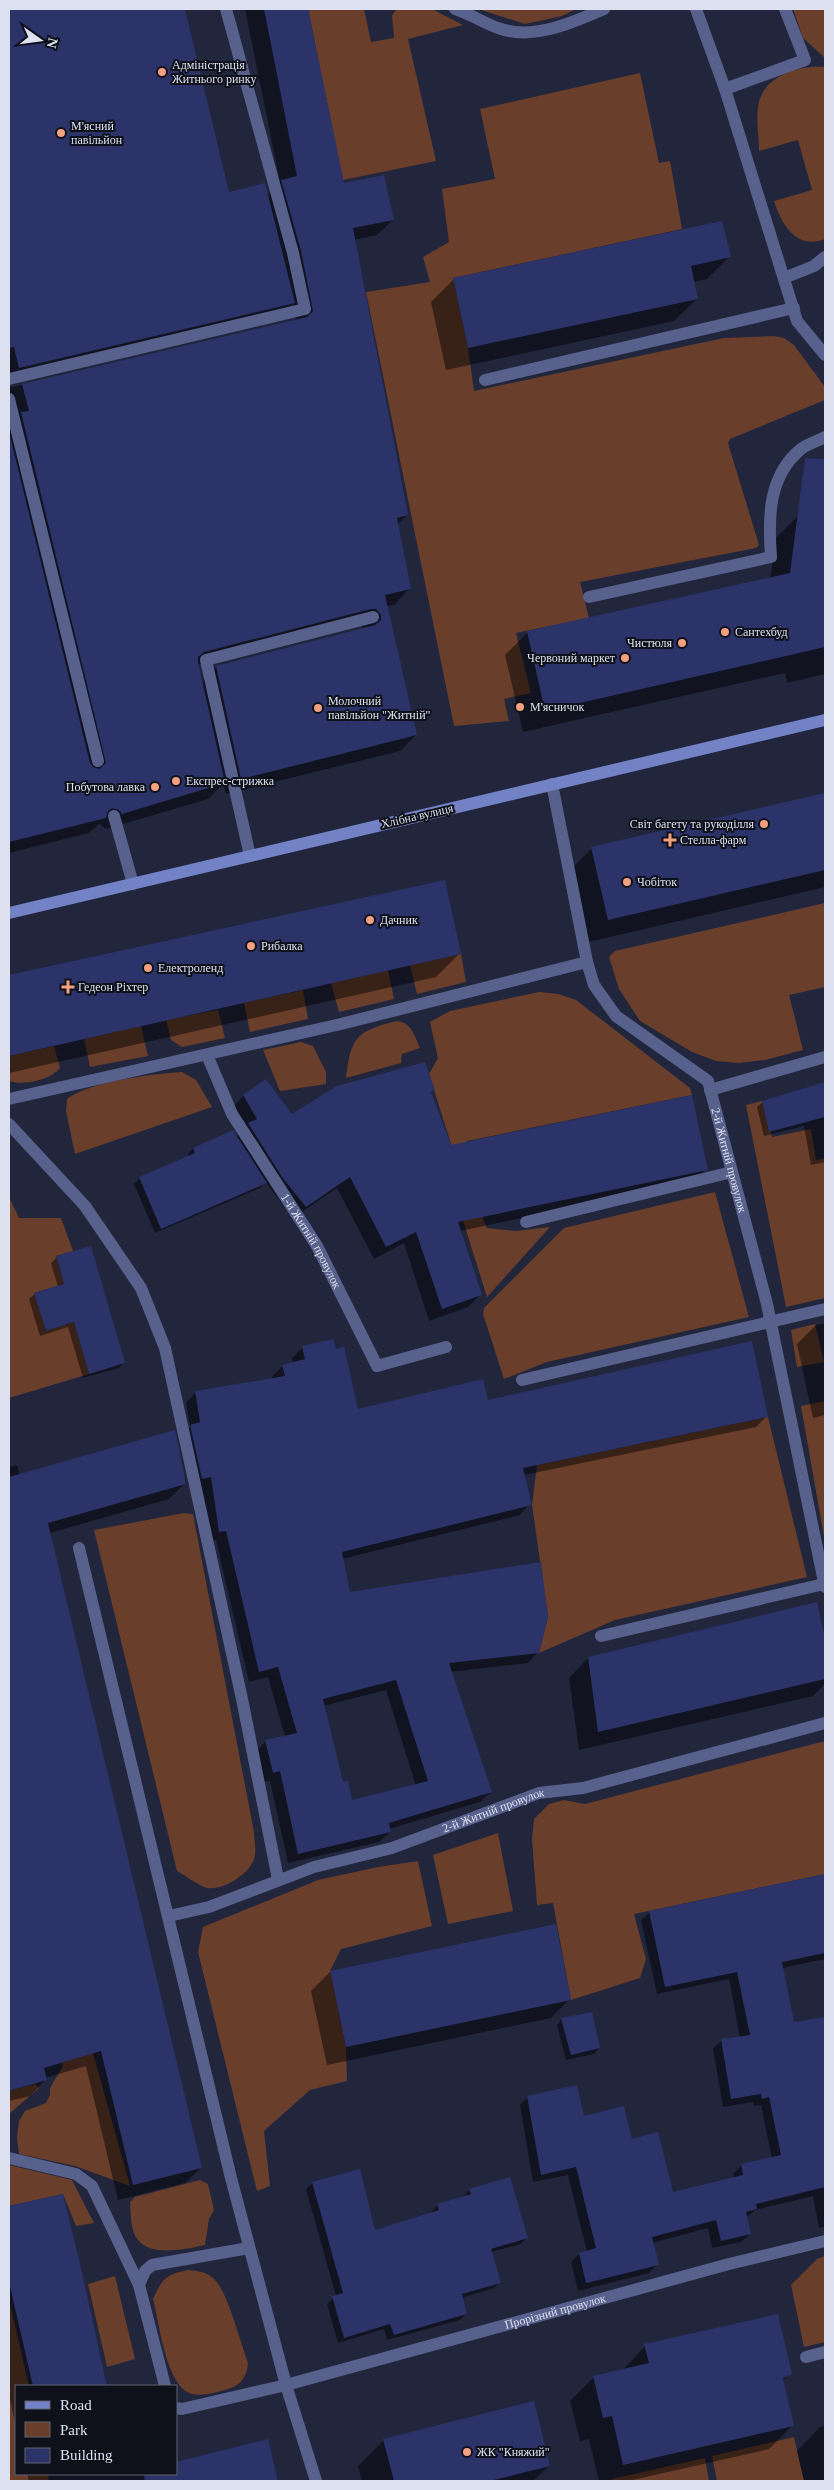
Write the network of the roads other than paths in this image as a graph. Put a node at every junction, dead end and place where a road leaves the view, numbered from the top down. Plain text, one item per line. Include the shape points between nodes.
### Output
1 (226, 9) edge
2 (455, 9) edge
3 (604, 9) edge
4 (696, 9) edge
5 (786, 9) edge
6 (726, 89) junction
7 (825, 257) edge
8 (784, 278) junction
9 (794, 308) junction
10 (825, 355) edge
11 (9, 379) edge
12 (485, 380) dead end
13 (9, 399) edge
14 (825, 437) edge
15 (589, 597) dead end
16 (373, 616) dead end
17 (825, 720) edge
18 (98, 761) dead end
19 (552, 784) junction
20 (114, 816) dead end
21 (250, 856) junction
22 (133, 884) junction
23 (9, 913) edge
24 (587, 962) junction
25 (207, 1055) junction
26 (825, 1057) edge
27 (710, 1090) junction
28 (9, 1099) edge
29 (9, 1124) edge
30 (732, 1172) junction
31 (526, 1222) dead end
32 (825, 1309) edge
33 (771, 1322) junction
34 (446, 1347) dead end
35 (522, 1380) dead end
36 (79, 1548) dead end
37 (821, 1549) edge
38 (825, 1586) edge
39 (601, 1636) dead end
40 (825, 1723) edge
41 (278, 1879) junction
42 (169, 1916) junction
43 (9, 2158) edge
44 (825, 2242) edge
45 (249, 2248) junction
46 (139, 2285) junction
47 (825, 2352) edge
48 (806, 2357) dead end
49 (165, 2385) edge
50 (286, 2385) junction
51 (178, 2408) edge
52 (316, 2481) edge

1 - 11 street via 293,253 305,309
2 - 3 street via 502,29 525,33 551,29
4 - 6 street
5 - 6 street via 805,60
6 - 8 street
7 - 8 street via 814,266
8 - 9 street
9 - 10 street via 797,321
9 - 12 street
13 - 18 street
14 - 15 street via 801,449 779,473 770,509 771,557
16 - 21 street via 206,660
17 - 19 street, Хлібна вулиця
19 - 21 street, Хлібна вулиця
19 - 24 street, 2-й Житній провулок
20 - 22 street
21 - 22 street, Хлібна вулиця
22 - 23 street, Хлібна вулиця
24 - 25 street
24 - 27 street, 2-й Житній провулок via 594,985 616,1016 708,1081
25 - 28 street
25 - 34 street, 1-й Житній провулок via 232,1114 317,1246 377,1366
26 - 27 street
27 - 30 street, 2-й Житній провулок
29 - 41 street via 85,1206 141,1288 165,1348
30 - 31 street
30 - 33 street, 2-й Житній провулок
32 - 33 street
33 - 35 street
33 - 37 street, 2-й Житній провулок
36 - 42 street
37 - 38 street, 2-й Житній провулок
38 - 39 street
40 - 41 street, 2-й Житній провулок via 583,1788 539,1793 392,1848
41 - 42 street, 2-й Житній провулок via 209,1907
42 - 45 street
43 - 46 street via 76,2174 92,2186
44 - 50 street, Прорізний провулок via 729,2264
45 - 46 street via 152,2265
45 - 50 street
46 - 49 street
47 - 48 street
50 - 51 street, Прорізний провулок
50 - 52 street

